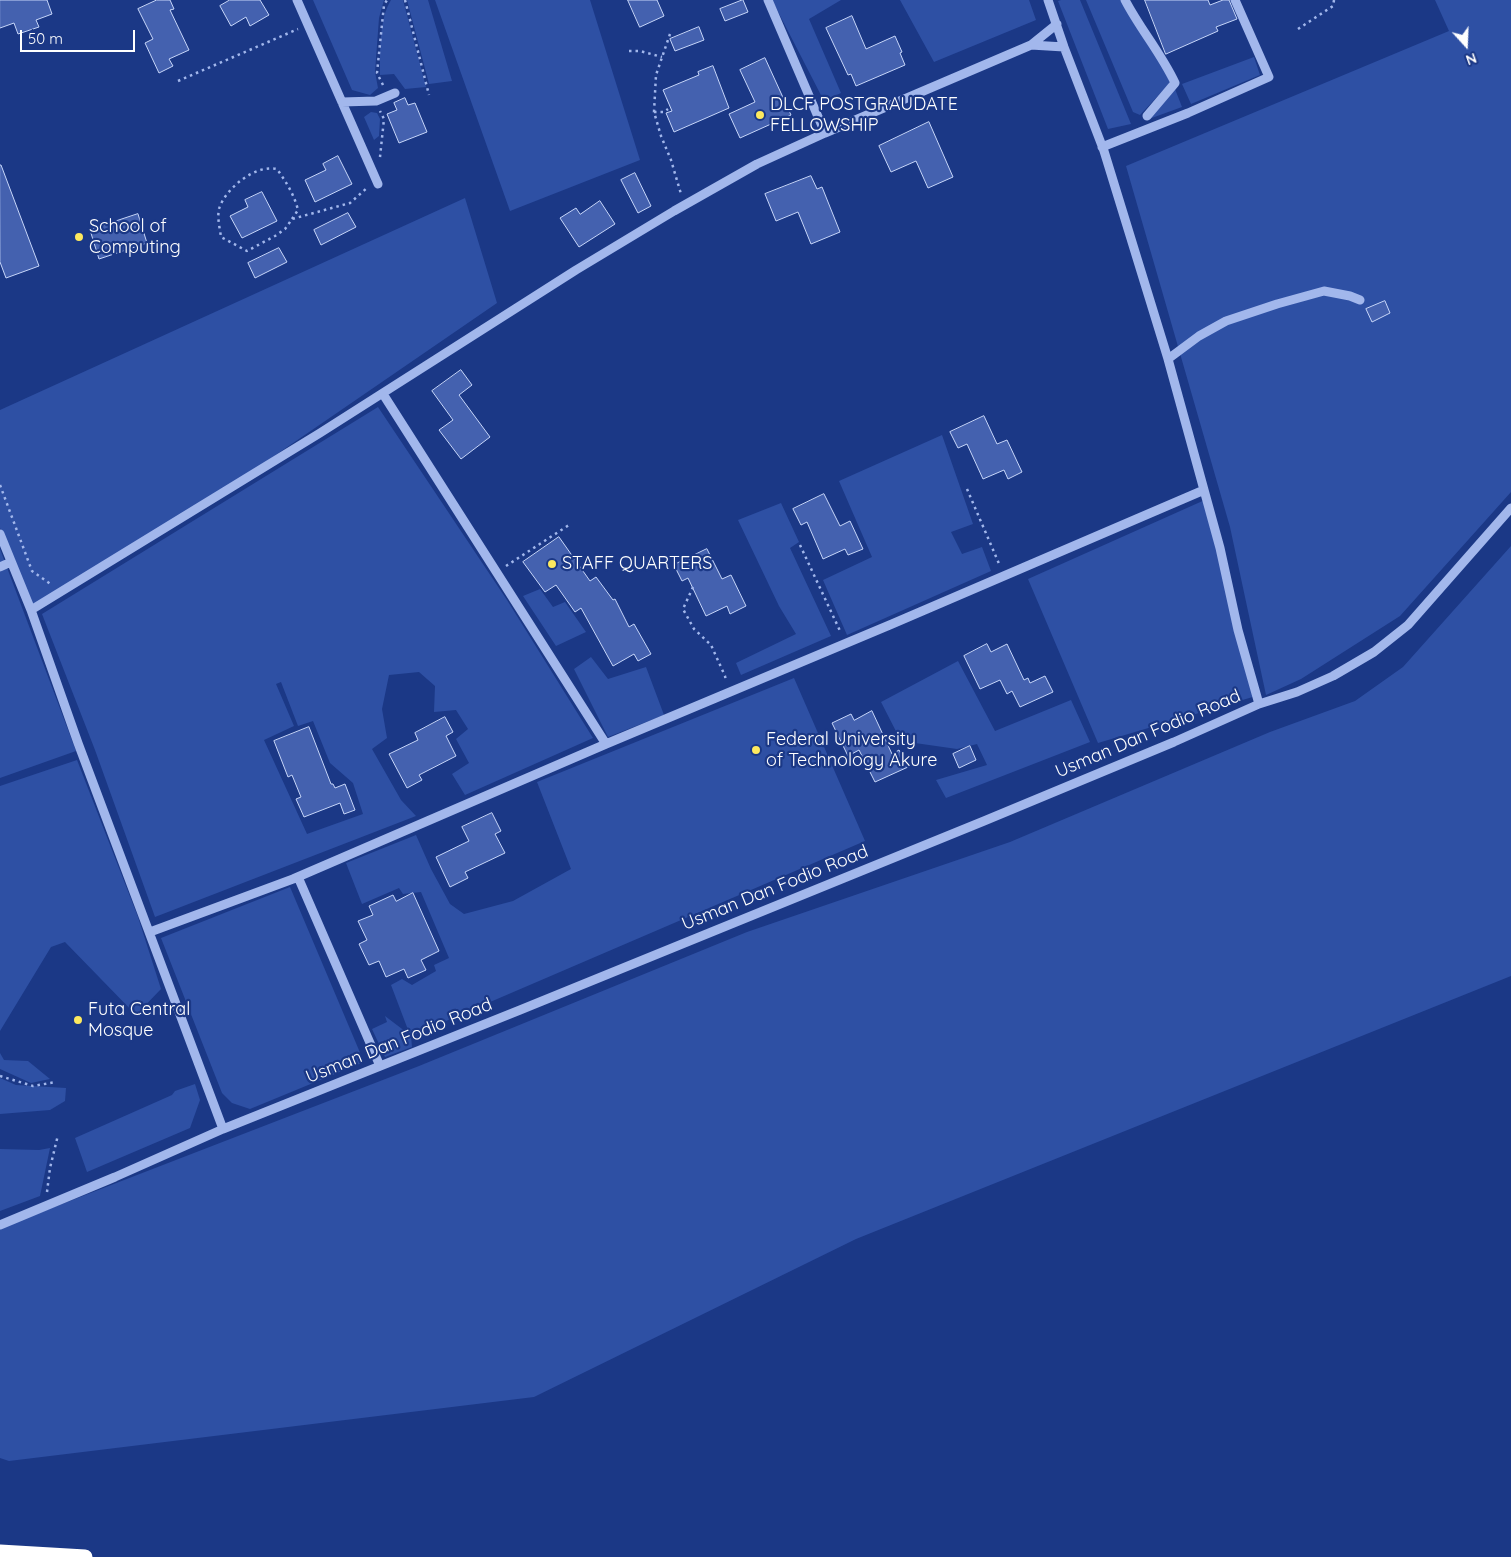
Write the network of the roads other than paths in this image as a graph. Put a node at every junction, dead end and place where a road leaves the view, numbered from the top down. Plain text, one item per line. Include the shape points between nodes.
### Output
1 (297, 0) edge
2 (768, 0) edge
3 (1125, 0) edge
4 (1235, 0) edge
5 (1050, 1) edge
6 (1057, 24) junction
7 (1030, 45) junction
8 (1064, 47) junction
9 (395, 93) dead end
10 (342, 102) junction
11 (1147, 116) dead end
12 (826, 133) junction
13 (1102, 147) junction
14 (378, 184) road end
15 (1360, 300) dead end
16 (1168, 359) junction
17 (382, 394) junction
18 (1204, 490) junction
19 (1511, 508) edge
20 (0, 534) edge
21 (11, 562) junction
22 (0, 567) edge
23 (31, 610) junction
24 (1259, 704) junction
25 (606, 744) junction
26 (298, 877) junction
27 (150, 932) junction
28 (380, 1066) junction
29 (222, 1128) junction
30 (0, 1225) edge
31 (0, 1552) edge
32 (85, 1557) edge

1 - 10 street
2 - 12 street
3 - 11 street via 1175,83
4 - 13 street via 1269,77
5 - 6 street
6 - 7 street
6 - 8 street
7 - 8 street
7 - 12 street
8 - 13 street
9 - 10 street via 376,101
10 - 14 street
12 - 17 street via 758,164 685,205 576,270
13 - 16 street
15 - 16 street via 1324,291 1277,304 1226,321
16 - 18 street
17 - 23 street
17 - 25 street
18 - 24 street
18 - 25 street
19 - 24 street, Usman Dan Fodio Road via 1408,625 1381,647 1333,676 1298,692
20 - 21 street
21 - 22 street
21 - 23 street
23 - 27 street
24 - 28 street, Usman Dan Fodio Road via 993,818
25 - 26 street
26 - 27 street
26 - 28 street
27 - 29 street
28 - 29 street, Usman Dan Fodio Road
29 - 30 street, Usman Dan Fodio Road
31 - 32 highway

